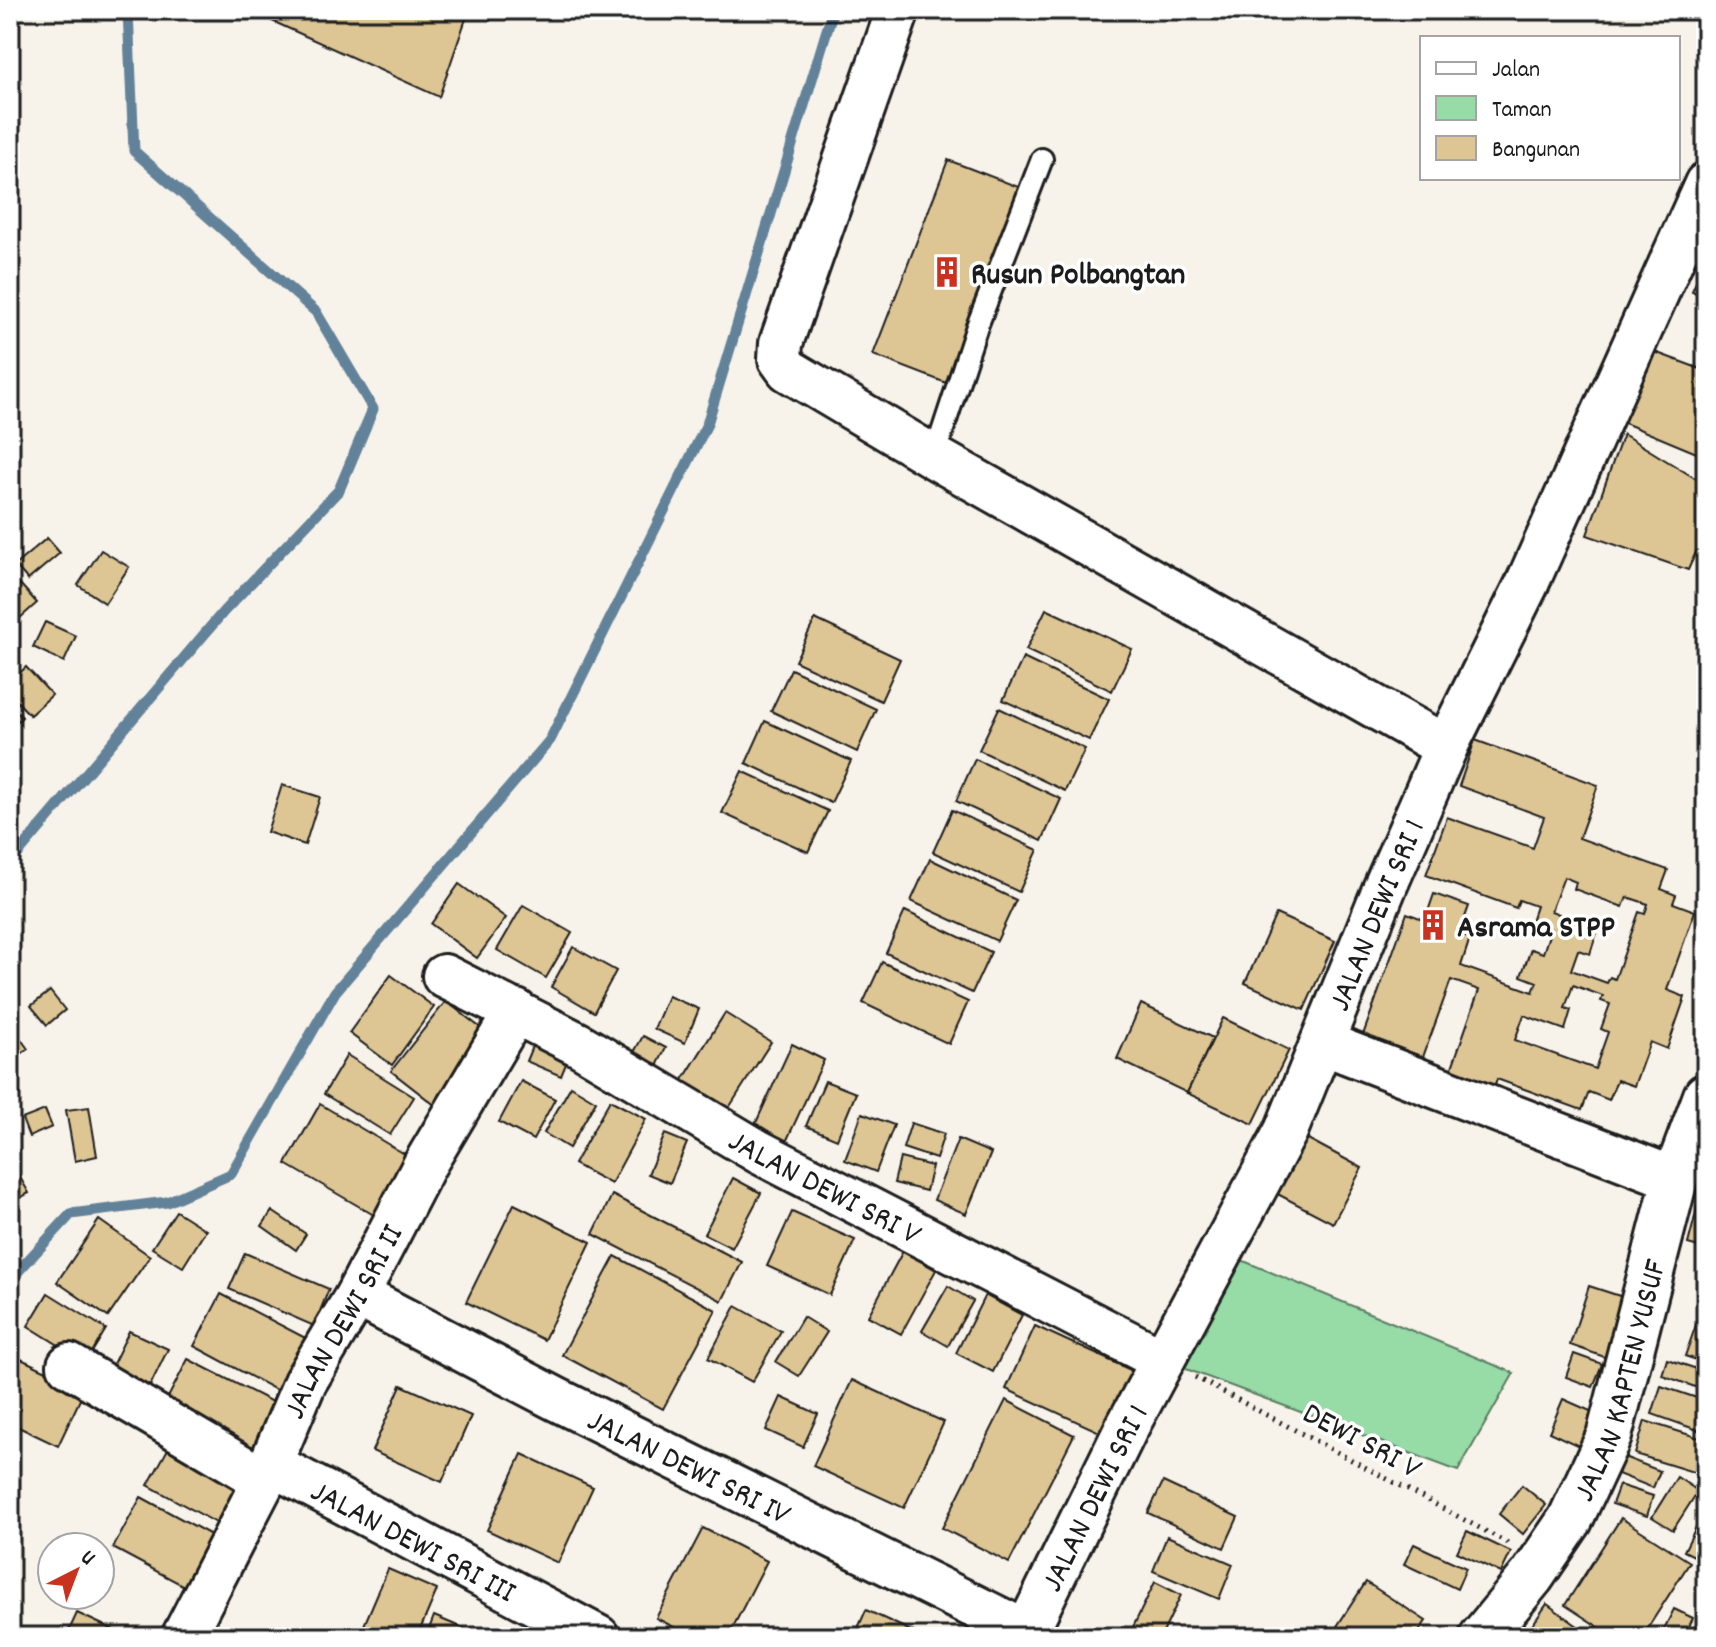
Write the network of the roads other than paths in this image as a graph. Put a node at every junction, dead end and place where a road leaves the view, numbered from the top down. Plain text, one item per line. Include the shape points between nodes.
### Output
1 (898, 10) edge
2 (1042, 159) dead end
3 (1706, 184) edge
4 (934, 457) junction
5 (1446, 747) junction
6 (444, 976) dead end
7 (516, 1011) junction
8 (1323, 1043) junction
9 (1706, 1096) edge
10 (1675, 1179) junction
11 (357, 1295) junction
12 (1152, 1354) junction
13 (69, 1365) dead end
14 (268, 1472) junction
15 (1025, 1634) edge
16 (183, 1637) edge
17 (598, 1637) edge
18 (1482, 1637) edge

1 - 4 street via 781,343 780,359 788,370
2 - 4 lane via 976,329
3 - 5 street, JALAN DEWI SRI 1 via 1526,586
4 - 5 street
5 - 8 street, JALAN DEWI SRI 1
6 - 7 street, JALAN DEWI SRI V
7 - 11 street, JALAN DEWI SRI II via 425,1164
7 - 12 street, JALAN DEWI SRI V via 759,1152
8 - 10 street
8 - 12 street, JALAN DEWI SRI 1 via 1267,1169
9 - 10 main road, JALAN KAPTEN YUSUF
10 - 18 main road, JALAN KAPTEN YUSUF via 1609,1436 1570,1520
11 - 14 street, JALAN DEWI SRI II via 305,1382
11 - 15 street, JALAN DEWI SRI IV
12 - 15 street, JALAN DEWI SRI 1
13 - 14 street, JALAN DEWI SRI III
14 - 16 street, JALAN DEWI SRI II
14 - 17 street, JALAN DEWI SRI III

